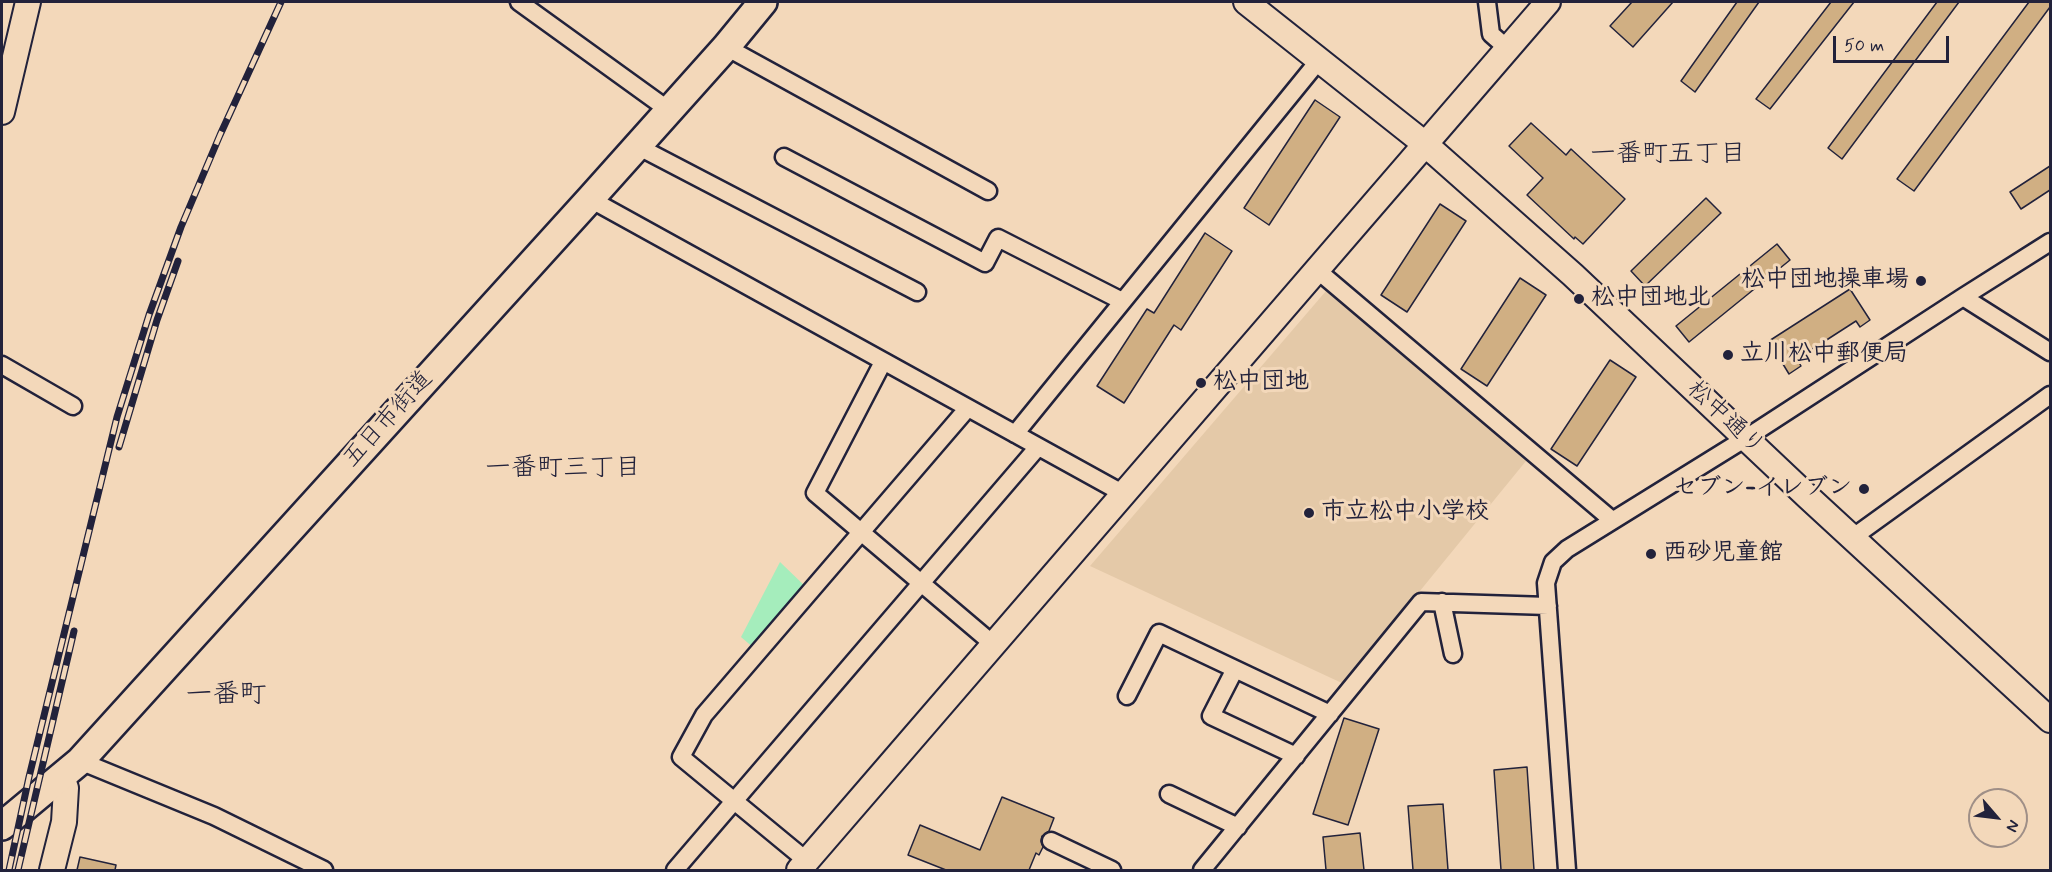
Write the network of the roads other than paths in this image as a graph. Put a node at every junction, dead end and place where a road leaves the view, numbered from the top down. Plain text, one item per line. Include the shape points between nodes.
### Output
1 (28, 2) edge
2 (519, 2) edge
3 (760, 2) edge
4 (1246, 2) edge
5 (1487, 2) edge
6 (1548, 2) edge
7 (726, 47) junction
8 (1507, 48) junction
9 (1320, 59) junction
10 (669, 111) junction
11 (2, 112) edge
12 (1425, 144) junction
13 (637, 146) junction
14 (784, 157) dead end
15 (988, 191) dead end
16 (590, 199) junction
17 (2050, 242) edge
18 (1317, 270) junction
19 (917, 292) dead end
20 (1963, 297) junction
21 (1122, 301) junction
22 (2050, 352) edge
23 (883, 362) junction
24 (2, 365) edge
25 (2050, 395) edge
26 (73, 406) dead end
27 (968, 409) junction
28 (1015, 434) junction
29 (1746, 438) junction
30 (1038, 447) junction
31 (1124, 494) junction
32 (1612, 520) junction
33 (861, 533) junction
34 (1852, 538) junction
35 (921, 583) junction
36 (1443, 602) junction
37 (1548, 606) junction
38 (993, 644) junction
39 (1453, 654) dead end
40 (1234, 669) junction
41 (1127, 696) dead end
42 (1330, 714) junction
43 (2050, 720) edge
44 (1296, 756) junction
45 (71, 769) junction
46 (1169, 794) dead end
47 (734, 800) junction
48 (2, 826) edge
49 (1238, 827) junction
50 (1051, 841) dead end
51 (803, 866) edge
52 (52, 870) edge
53 (324, 870) edge
54 (675, 870) edge
55 (1112, 870) edge
56 (1202, 870) edge
57 (1567, 870) edge

1 - 11 street
2 - 10 street
3 - 7 main road, 五日市街道
4 - 9 street, 松中通り
5 - 8 street via 1491,34
6 - 8 street
7 - 10 main road, 五日市街道
7 - 15 street
8 - 12 street
9 - 12 street, 松中通り
9 - 21 street
10 - 13 main road, 五日市街道
12 - 18 street
12 - 29 street, 松中通り via 1573,275
13 - 16 main road, 五日市街道
13 - 19 street
14 - 21 street via 985,263 998,238
16 - 23 street
16 - 45 main road, 五日市街道
17 - 20 street
18 - 31 street
18 - 32 street
20 - 22 street
20 - 29 street
21 - 28 street
23 - 27 street
23 - 33 street via 815,493
24 - 26 street
25 - 34 street
27 - 28 street
27 - 33 street
28 - 30 street
29 - 32 street
29 - 34 street, 松中通り
30 - 31 street
30 - 35 street
31 - 38 street
32 - 37 street via 1553,562 1546,584
33 - 35 street
33 - 47 street via 704,715 681,757
34 - 43 street, 松中通り
35 - 38 street
35 - 47 street
36 - 37 street
36 - 39 street
36 - 42 street via 1421,602
37 - 57 street
38 - 51 street
40 - 41 street via 1159,633
40 - 42 street
40 - 44 street via 1211,716
42 - 44 street
44 - 49 street
45 - 48 main road, 五日市街道
45 - 52 street
45 - 53 street via 214,816
46 - 49 street
47 - 51 street
47 - 54 street
49 - 56 street
50 - 55 street

